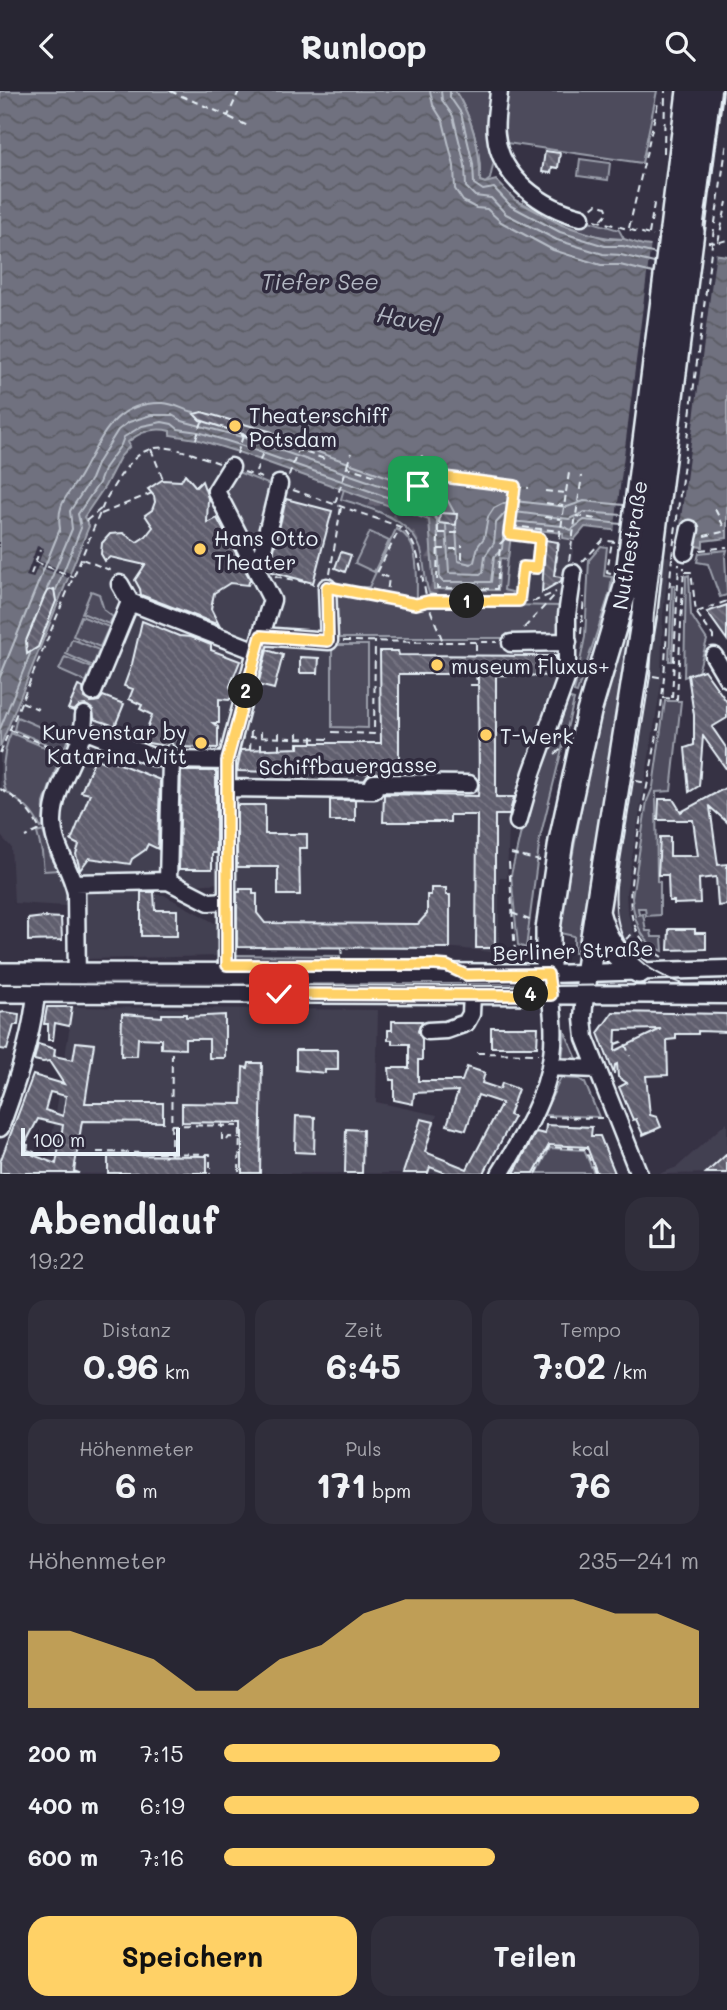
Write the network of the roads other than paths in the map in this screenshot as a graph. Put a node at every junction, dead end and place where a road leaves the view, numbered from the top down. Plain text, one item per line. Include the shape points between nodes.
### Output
1 (499, 91) edge
2 (689, 91) edge
3 (710, 91) edge
4 (582, 217) road end
5 (675, 233) junction
6 (231, 467) road end
7 (282, 486) road end
8 (695, 533) road end
9 (669, 555) junction
10 (574, 566) road end
11 (259, 572) junction
12 (116, 577) road end
13 (327, 587) road end
14 (130, 603) junction
15 (568, 642) junction
16 (511, 643) road end
17 (259, 644) junction
18 (714, 656) road end
19 (727, 678) edge
20 (93, 692) dead end
21 (172, 760) junction
22 (227, 761) junction
23 (469, 784) dead end
24 (227, 788) junction
25 (518, 822) dead end
26 (168, 881) junction
27 (74, 883) junction
28 (226, 901) junction
29 (596, 909) junction
30 (0, 965) edge
31 (227, 969) junction
32 (727, 969) edge
33 (639, 971) junction
34 (0, 973) edge
35 (77, 979) junction
36 (0, 980) edge
37 (36, 980) junction
38 (469, 984) junction
39 (550, 984) junction
40 (586, 984) junction
41 (0, 992) edge
42 (727, 995) edge
43 (428, 1031) dead end
44 (551, 1060) junction
45 (596, 1069) junction
46 (0, 1128) edge
47 (500, 1174) edge
48 (639, 1174) edge

1 - 4 street via 496,137 506,166 519,183 558,211
2 - 5 highway, Nuthestraße
3 - 5 highway, Nuthestraße
5 - 9 highway, Nuthestraße, bridge
6 - 11 street, Schiffbauergasse via 216,491
7 - 11 street
8 - 9 street
9 - 29 highway, Nuthestraße via 645,610
9 - 39 highway, Nuthestraße via 626,587 589,712 561,841 548,929
10 - 15 street
11 - 17 street, Schiffbauergasse via 272,600
12 - 14 street
13 - 17 street via 328,641
14 - 17 street
14 - 20 street
15 - 16 street
15 - 25 street via 567,676
17 - 22 street, Schiffbauergasse
18 - 19 street
21 - 22 street, Schiffbauergasse
21 - 26 street
21 - 27 street, Schiffbauergasse via 152,757 84,722 56,799 53,826
22 - 24 street, Schiffbauergasse
23 - 24 street, Schiffbauergasse via 374,783 374,790
24 - 28 street, Schiffbauergasse
26 - 27 street
26 - 28 street via 209,902
27 - 35 street, Schiffbauergasse
28 - 31 street, Schiffbauergasse
29 - 33 highway via 613,950
29 - 40 highway, Nuthestraße
30 - 35 street
31 - 35 main road, Berliner Straße
31 - 38 main road, Berliner Straße
31 - 38 street via 447,966
32 - 33 street, Berliner Straße
33 - 40 street, Berliner Straße
34 - 37 main road, Berliner Straße
35 - 37 main road, Berliner Straße
35 - 38 main road, Berliner Straße via 279,994
36 - 37 street
37 - 41 main road, Berliner Straße
37 - 46 street via 19,1078
38 - 39 main road, Berliner Straße
38 - 43 street via 471,1014 466,1023
39 - 40 main road, Berliner Straße
39 - 44 street
40 - 42 street, Berliner Straße
40 - 45 street via 585,1038
44 - 45 street
44 - 47 street via 531,1117
45 - 48 street

